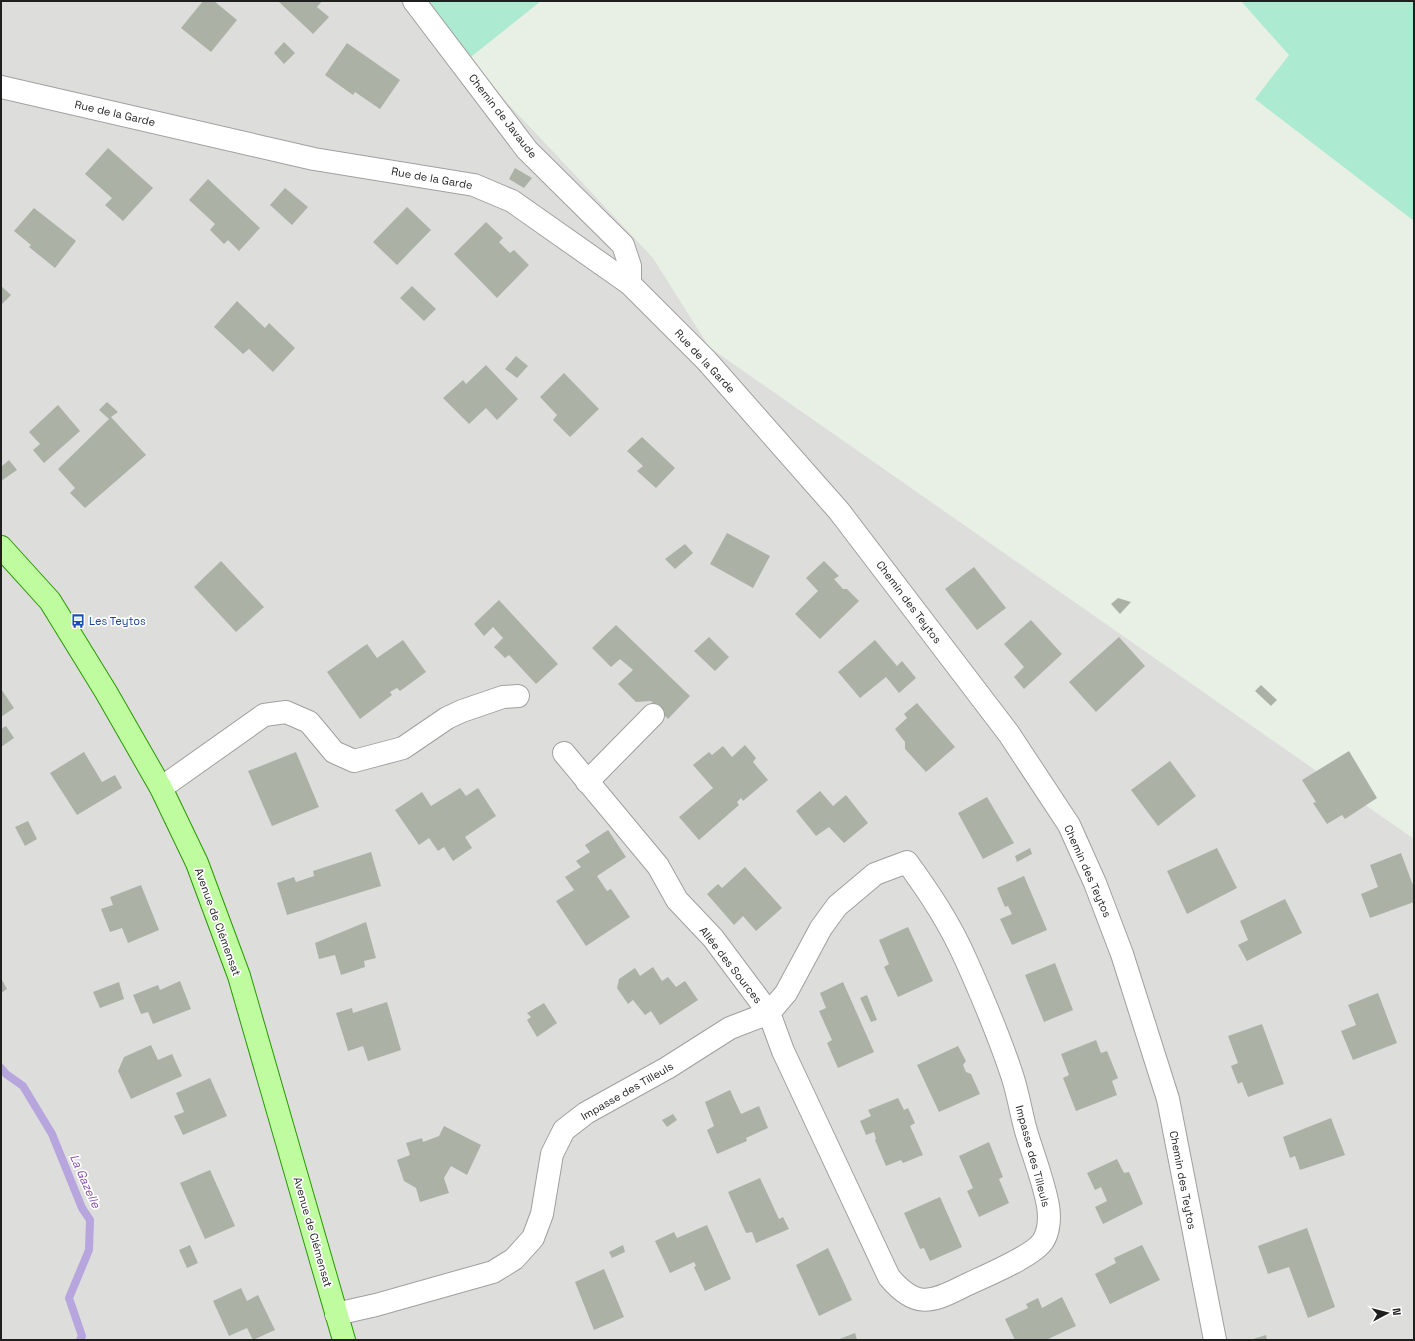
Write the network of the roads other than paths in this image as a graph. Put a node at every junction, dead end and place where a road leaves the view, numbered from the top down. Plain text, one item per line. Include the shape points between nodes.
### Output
1 (414, 1) edge
2 (1, 88) edge
3 (630, 284) junction
4 (775, 439) joint
5 (1, 547) edge
6 (518, 696) dead end
7 (653, 715) dead end
8 (564, 753) dead end
9 (587, 782) junction
10 (161, 788) junction
11 (769, 1013) junction
12 (336, 1314) junction
13 (344, 1340) edge
14 (1215, 1340) edge

1 - 3 street, Chemin de Javaude via 527,150 623,245 630,266
2 - 3 street, Rue de la Garde via 314,159 474,185 512,201 557,230
3 - 4 street, Rue de la Garde via 706,360
4 - 14 street, Chemin des Teytos via 839,511 1000,721 1069,825 1095,882 1122,954 1168,1099
5 - 10 main road, Avenue de Clémensat via 50,601
6 - 10 street via 462,711 447,718 403,748 354,761 334,752 309,722 286,712 264,715
7 - 9 street
8 - 9 street, Allée des Sources
9 - 11 street, Allée des Sources via 658,866 677,900 714,938
10 - 12 main road, Avenue de Clémensat via 197,863 238,976
11 - 11 street, Impasse des Tilleuls via 786,993 821,928 837,906 875,874 907,862 938,905 966,960 1001,1043 1049,1206 1049,1226 1043,1242 1026,1255 933,1299 915,1300 901,1292 889,1277 783,1051
11 - 12 street, Impasse des Tilleuls via 730,1028 667,1068 586,1113 564,1130 552,1154 542,1214 533,1238 514,1259 493,1272
12 - 13 main road, Avenue de Clémensat

